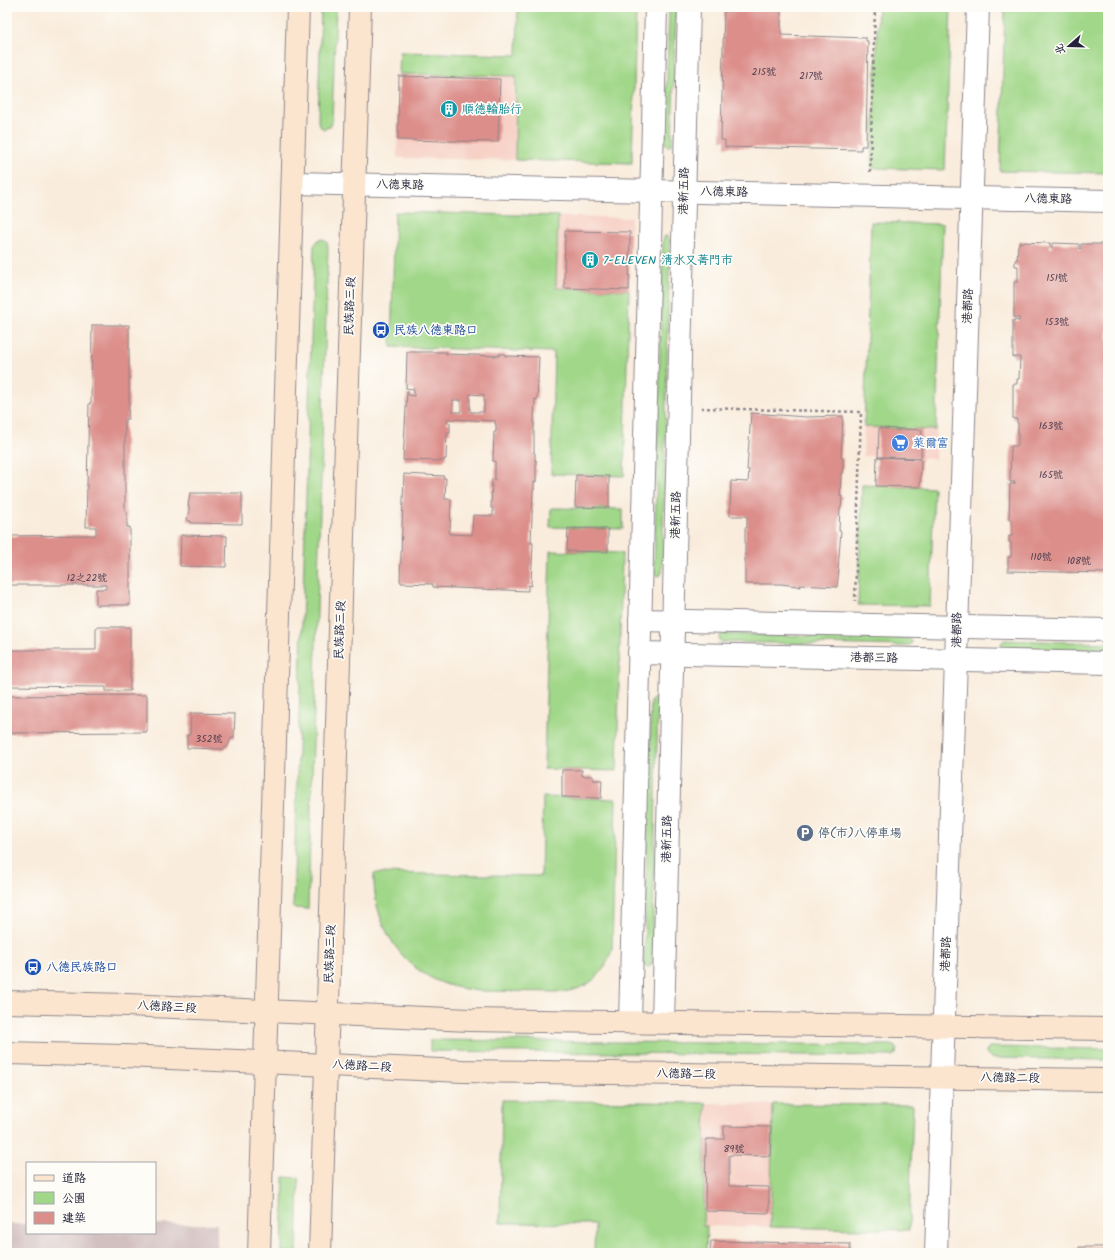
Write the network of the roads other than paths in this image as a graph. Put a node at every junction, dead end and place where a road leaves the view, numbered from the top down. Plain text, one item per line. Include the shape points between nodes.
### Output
1 (298, 7) edge
2 (360, 7) edge
3 (656, 7) edge
4 (689, 7) edge
5 (978, 7) edge
6 (293, 183) junction
7 (354, 184) junction
8 (651, 190) junction
9 (684, 191) junction
10 (971, 198) junction
11 (1108, 201) edge
12 (640, 620) junction
13 (673, 621) junction
14 (957, 627) junction
15 (1108, 630) edge
16 (640, 653) junction
17 (672, 653) junction
18 (956, 660) junction
19 (1108, 663) edge
20 (7, 1002) edge
21 (266, 1011) junction
22 (328, 1014) junction
23 (630, 1022) junction
24 (663, 1022) junction
25 (944, 1026) junction
26 (1108, 1029) edge
27 (7, 1053) edge
28 (265, 1062) junction
29 (326, 1065) junction
30 (942, 1077) junction
31 (1108, 1080) edge
32 (259, 1253) edge
33 (320, 1253) edge
34 (936, 1253) edge

1 - 6 street
2 - 7 street, 民族路三段
3 - 8 street
4 - 9 street, 港新五路
5 - 10 street, 港都路
6 - 7 street, 八德東路
6 - 21 street
7 - 8 street, 八德東路
7 - 22 street, 民族路三段
8 - 9 street, 八德東路
8 - 12 street
9 - 10 street, 八德東路
9 - 13 street, 港新五路
10 - 11 street, 八德東路
10 - 14 street, 港都路
12 - 13 street
12 - 16 street
13 - 14 street
13 - 17 street, 港新五路
14 - 15 street
14 - 18 street, 港都路
16 - 17 street, 港都三路
16 - 23 street
17 - 18 street, 港都三路
17 - 24 street, 港新五路
18 - 19 street, 港都三路
18 - 25 street, 港都路
20 - 21 street, 八德路三段
21 - 22 street, 八德路三段
21 - 28 street
22 - 23 street via 470,1020
22 - 29 street, 民族路三段
23 - 24 street
24 - 25 street
25 - 26 street
25 - 30 street, 港都路
27 - 28 street
28 - 29 street, 八德路二段
28 - 32 street
29 - 30 street, 八德路二段 via 463,1071
29 - 33 street, 民族路三段
30 - 31 street, 八德路二段
30 - 34 street, 港都路

